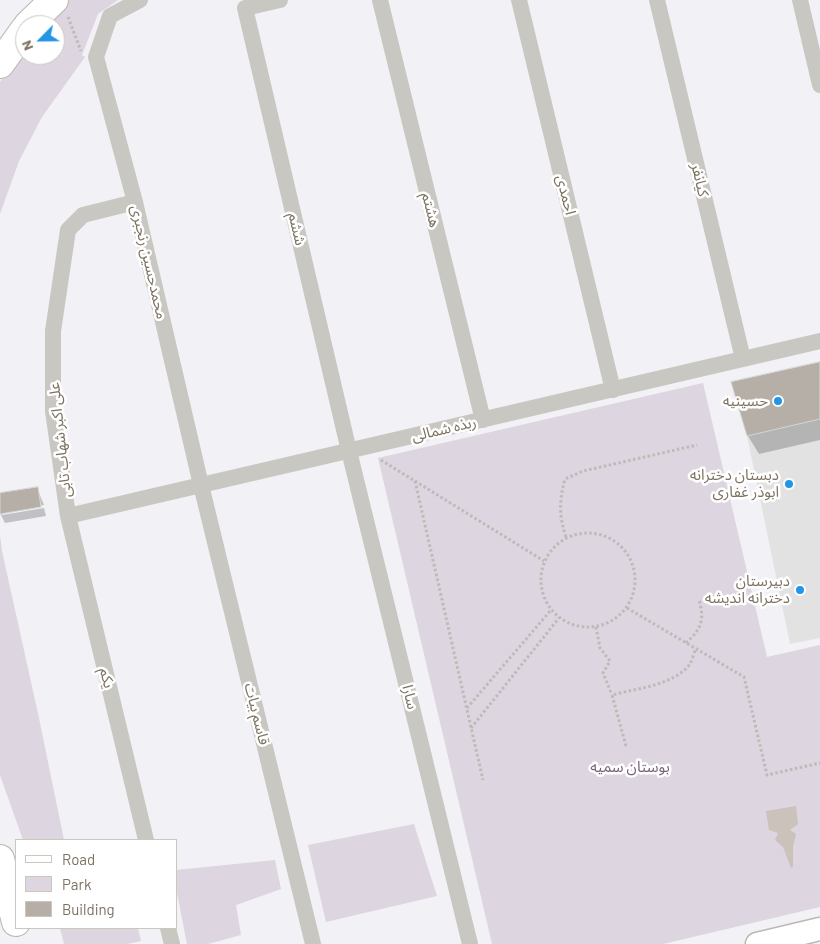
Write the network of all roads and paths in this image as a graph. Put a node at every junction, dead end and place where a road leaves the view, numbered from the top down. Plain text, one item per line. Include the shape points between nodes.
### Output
1 (54, 0) edge
2 (140, 0) edge
3 (280, 0) edge
4 (380, 0) edge
5 (519, 0) edge
6 (657, 0) edge
7 (800, 0) edge
8 (38, 15) edge
9 (75, 35) dead end
10 (15, 42) edge
11 (82, 55) dead end
12 (0, 64) edge
13 (820, 86) edge
14 (136, 202) junction
15 (820, 342) edge
16 (743, 359) junction
17 (613, 390) junction
18 (483, 420) junction
19 (697, 445) dead end
20 (349, 451) junction
21 (378, 458) dead end
22 (415, 481) junction
23 (201, 485) junction
24 (68, 516) junction
25 (566, 537) junction
26 (544, 561) junction
27 (699, 600) dead end
28 (626, 608) junction
29 (551, 610) junction
30 (559, 618) junction
31 (596, 627) junction
32 (686, 643) junction
33 (696, 649) junction
34 (612, 695) junction
35 (466, 709) junction
36 (471, 728) junction
37 (626, 746) dead end
38 (820, 763) edge
39 (482, 780) dead end
40 (146, 839) edge
41 (0, 859) edge
42 (15, 918) edge
43 (18, 929) edge
44 (168, 929) edge
45 (820, 929) edge
46 (22, 944) edge
47 (172, 944) edge
48 (313, 944) edge
49 (470, 944) edge
50 (757, 944) edge

1 - 8 highway
2 - 14 street, محمدحسین رنجبری via 110,16 96,57
3 - 20 street, ششم via 245,8
4 - 18 street, هشتم
5 - 17 street, احمدی
6 - 16 street, کیانفر
7 - 13 street
9 - 11 path
10 - 12 highway
14 - 23 street, محمدحسین رنجبری
14 - 24 street, علی اکبر شهاب تابی via 83,215 68,230 53,331 53,411
15 - 16 street, ربذه شمالی
16 - 17 street, ربذه شمالی
17 - 18 street, ربذه شمالی
18 - 20 street, ربذه شمالی
19 - 25 path via 583,471 565,479 560,497 561,523
20 - 23 street, ربذه شمالی
20 - 49 street, سارا
21 - 22 path
22 - 26 path
22 - 35 path
23 - 24 street, ربذه شمالی
23 - 48 street, قاسم بیات
24 - 40 street, یکم
25 - 26 path via 553,547
25 - 28 path via 582,532 598,533 625,550 635,579 633,594
26 - 29 path via 540,577 542,593
27 - 32 path via 704,615 698,632
28 - 31 path via 616,619
28 - 32 path
29 - 30 path
29 - 35 path
30 - 31 path via 572,625
30 - 36 path
31 - 34 path via 600,648 610,661 603,673
32 - 33 path
33 - 34 path via 690,664 670,679
33 - 38 path via 744,677 767,775
34 - 37 path
35 - 36 path
36 - 39 path
41 - 42 highway
43 - 46 highway
44 - 47 street
45 - 50 main road

